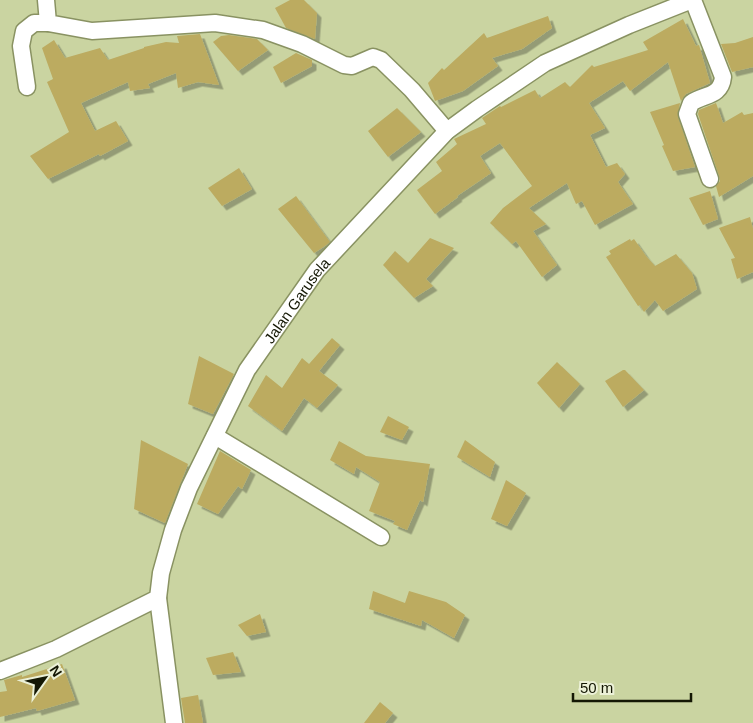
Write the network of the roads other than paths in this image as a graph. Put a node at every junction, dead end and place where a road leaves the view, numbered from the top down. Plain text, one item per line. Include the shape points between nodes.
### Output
1 (46, 0) edge
2 (688, 1) edge
3 (48, 23) junction
4 (28, 87) dead end
5 (447, 131) junction
6 (710, 179) dead end
7 (215, 436) junction
8 (381, 536) dead end
9 (158, 598) junction
10 (0, 670) edge
11 (174, 723) edge

1 - 3 street
2 - 5 street, Jalan Garusela via 545,63
2 - 6 street via 723,77 717,92 691,103 687,114
3 - 4 street via 34,23 24,31 21,46
3 - 5 street via 92,31 215,23 263,30 302,44 344,66 377,58 412,90
5 - 7 street, Jalan Garusela via 317,270 247,370
7 - 8 street
7 - 9 street, Jalan Garusela via 189,488 173,530 161,572
9 - 10 street via 56,648
9 - 11 street, Jalan Garusela

